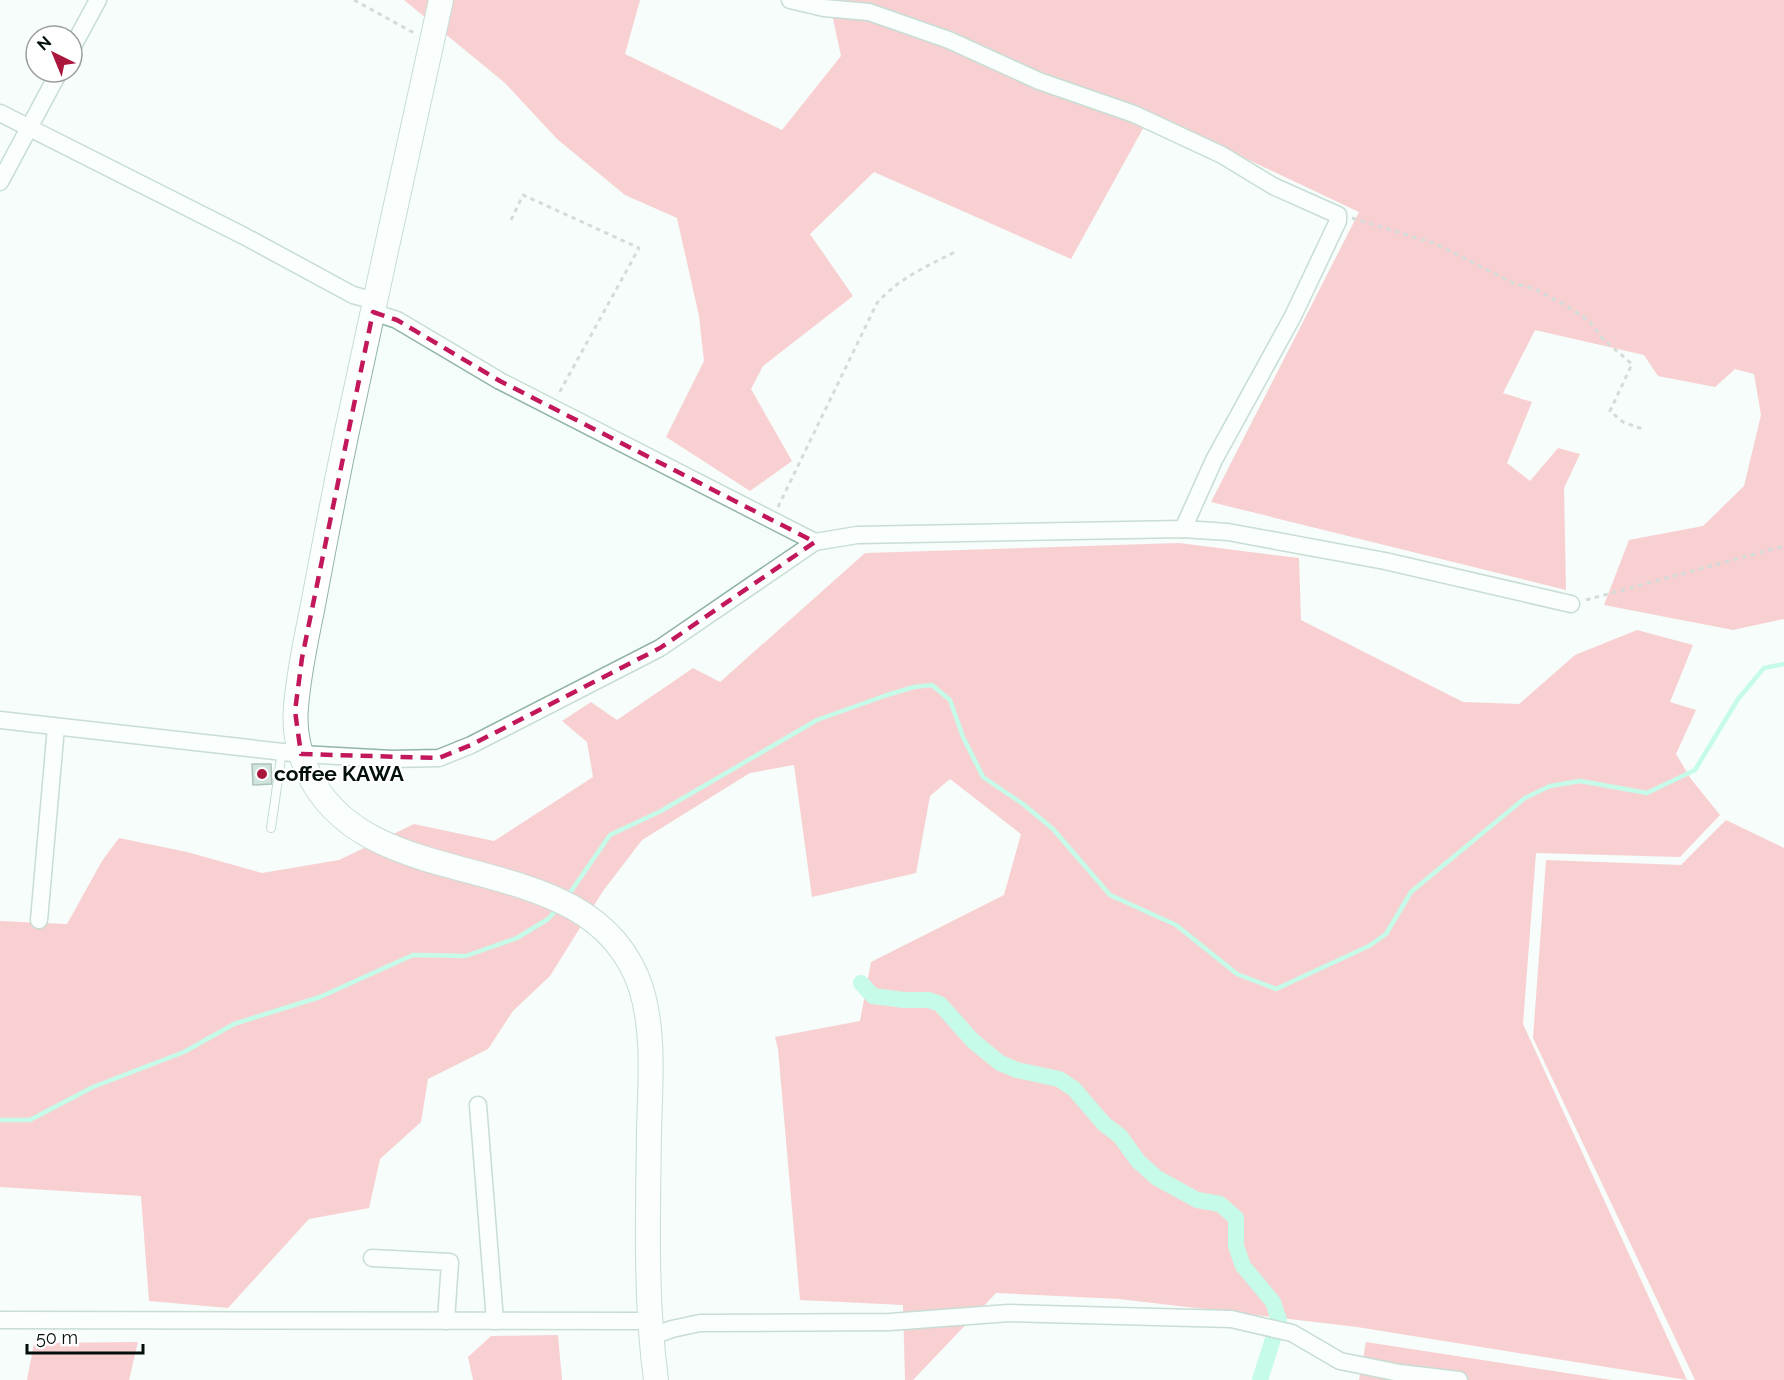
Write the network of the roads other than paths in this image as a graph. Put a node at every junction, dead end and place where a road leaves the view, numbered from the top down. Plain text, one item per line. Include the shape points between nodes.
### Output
1 (98, 0) edge
2 (441, 0) edge
3 (790, 0) edge
4 (84, 26) edge
5 (52, 84) edge
6 (0, 113) edge
7 (28, 128) junction
8 (0, 182) edge
9 (374, 306) junction
10 (1184, 529) junction
11 (815, 542) junction
12 (1570, 604) road end
13 (0, 720) edge
14 (56, 727) junction
15 (292, 753) junction
16 (271, 828) dead end
17 (39, 920) dead end
18 (478, 1105) dead end
19 (372, 1258) dead end
20 (0, 1320) edge
21 (446, 1321) junction
22 (495, 1321) junction
23 (649, 1329) junction
24 (656, 1380) edge
25 (1460, 1380) edge

1 - 4 street
2 - 9 street
3 - 10 street via 869,12 949,40 1039,81 1134,114 1338,215 1293,316 1214,460
5 - 7 street
6 - 7 street
7 - 8 street
7 - 9 street
9 - 11 street via 500,381
9 - 15 street via 302,658
10 - 11 street via 857,535
10 - 12 street via 1228,532 1363,557
11 - 15 street via 660,648 439,758
13 - 14 street
14 - 15 street
14 - 17 street
15 - 16 lane
15 - 23 street via 325,799 362,832 548,895 592,918 626,958 641,989 645,1008 650,1079
18 - 22 street
19 - 21 street via 450,1262
20 - 21 street
21 - 22 street
22 - 23 street
23 - 24 street
23 - 25 street via 700,1323 890,1322 1009,1313 1231,1319 1292,1334 1340,1361

